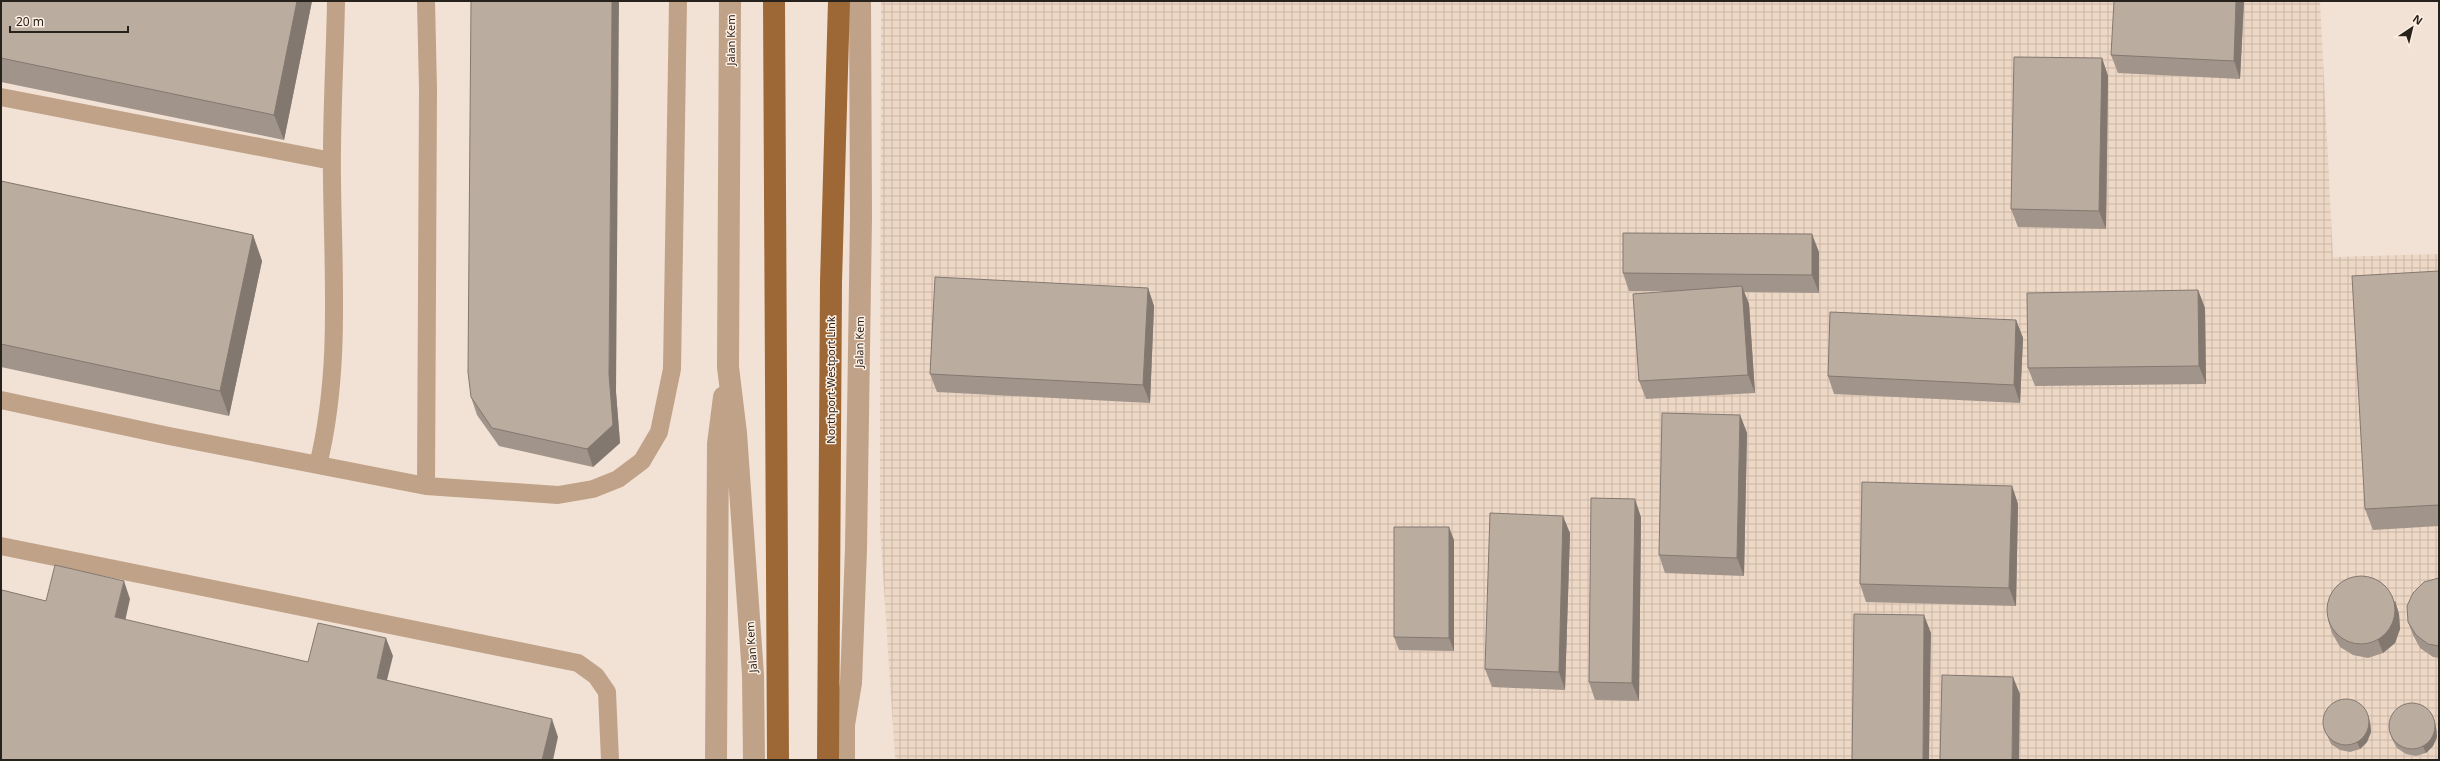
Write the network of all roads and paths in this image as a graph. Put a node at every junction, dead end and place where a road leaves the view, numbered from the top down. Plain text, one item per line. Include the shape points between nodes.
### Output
1 (336, 1) edge
2 (426, 1) edge
3 (678, 1) edge
4 (730, 1) edge
5 (774, 1) edge
6 (839, 1) edge
7 (860, 1) edge
8 (1, 97) edge
9 (332, 161) junction
10 (728, 367) junction
11 (1, 400) edge
12 (318, 464) junction
13 (426, 486) junction
14 (1, 546) edge
15 (851, 683) junction
16 (610, 760) edge
17 (716, 760) edge
18 (754, 760) edge
19 (778, 760) edge
20 (828, 760) edge
21 (844, 760) edge
22 (857, 760) edge

1 - 9 lane
2 - 13 lane
3 - 13 lane via 672,369 659,432 642,461 618,479 592,489 558,495
4 - 10 street, Jalan Kem
5 - 19 main road
6 - 20 main road, Northport-Westport Link via 831,282
7 - 15 street, Jalan Kem via 861,233 856,549
8 - 9 lane
9 - 12 lane via 334,347 326,434
10 - 17 street, Jalan Kem via 718,444
10 - 18 street, Jalan Kem via 736,433 752,660
11 - 12 lane
12 - 13 lane
14 - 16 lane via 578,663 596,676 607,692
15 - 21 street, Jalan Kem via 844,725
15 - 22 street, Jalan Kem

